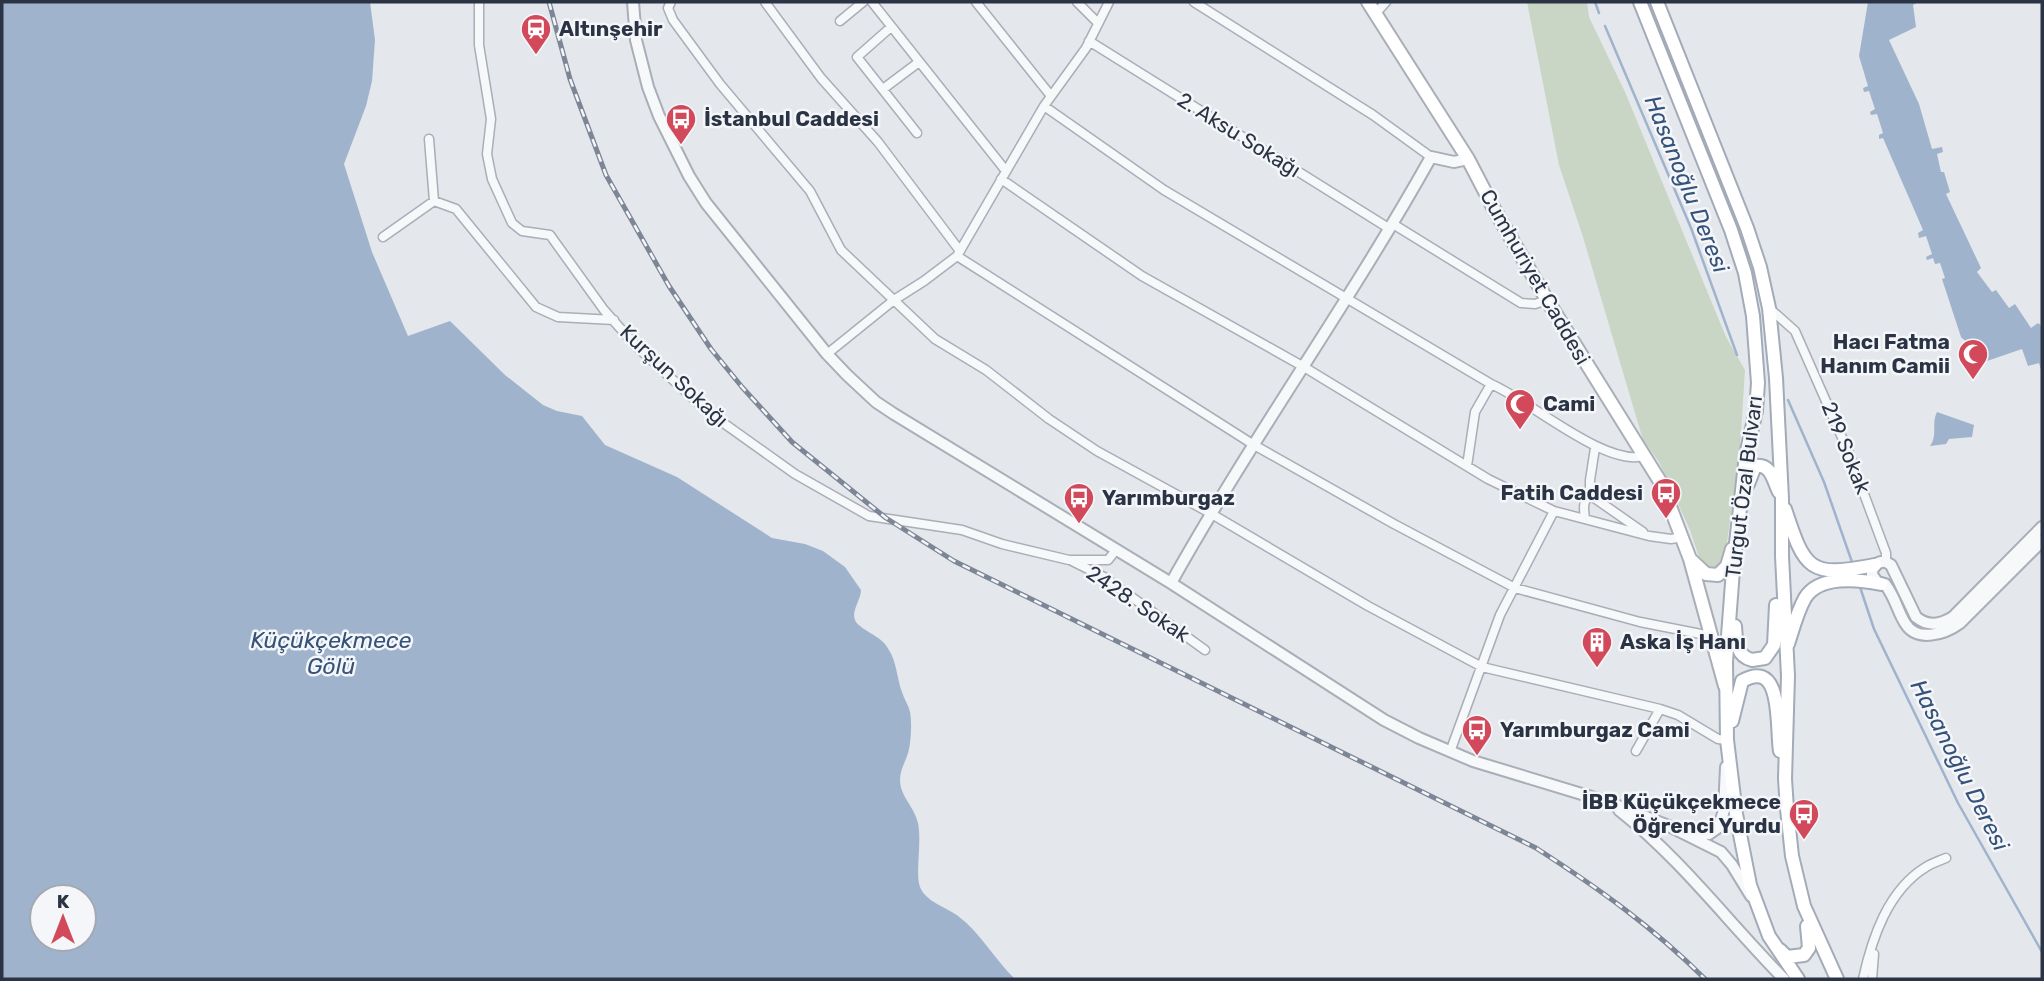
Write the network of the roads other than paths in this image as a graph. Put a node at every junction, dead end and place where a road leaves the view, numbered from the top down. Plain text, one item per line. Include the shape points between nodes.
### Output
1 (479, 2) edge
2 (633, 2) edge
3 (671, 2) edge
4 (765, 2) edge
5 (863, 2) edge
6 (872, 2) edge
7 (976, 2) edge
8 (1077, 2) edge
9 (1109, 2) edge
10 (1194, 2) edge
11 (1368, 2) edge
12 (1386, 2) edge
13 (1640, 2) edge
14 (1657, 2) edge
15 (1375, 14) junction
16 (840, 21) dead end
17 (1098, 23) junction
18 (891, 27) junction
19 (1089, 41) junction
20 (919, 62) junction
21 (883, 89) junction
22 (1051, 96) junction
23 (1044, 106) junction
24 (916, 133) dead end
25 (429, 139) dead end
26 (1431, 157) junction
27 (1468, 159) junction
28 (1003, 175) junction
29 (435, 201) junction
30 (1391, 226) junction
31 (383, 237) dead end
32 (959, 253) junction
33 (1346, 297) junction
34 (894, 300) junction
35 (1548, 300) junction
36 (1769, 308) junction
37 (614, 320) junction
38 (827, 354) junction
39 (1304, 368) junction
40 (1491, 384) junction
41 (1254, 445) junction
42 (1595, 448) junction
43 (1644, 456) junction
44 (1467, 466) junction
45 (1590, 495) junction
46 (1782, 499) junction
47 (1554, 511) junction
48 (1210, 513) junction
49 (1585, 519) junction
50 (2042, 527) edge
51 (1782, 529) junction
52 (1737, 535) junction
53 (1649, 536) junction
54 (1683, 537) junction
55 (2042, 541) edge
56 (1116, 550) junction
57 (1690, 559) junction
58 (1069, 560) junction
59 (1880, 563) junction
60 (1732, 570) junction
61 (1894, 574) junction
62 (1171, 583) junction
63 (1883, 584) junction
64 (1515, 588) junction
65 (1711, 636) junction
66 (1205, 650) dead end
67 (1786, 651) junction
68 (1482, 667) junction
69 (1726, 690) junction
70 (1660, 709) junction
71 (1727, 740) junction
72 (1636, 751) dead end
73 (1450, 752) junction
74 (1784, 779) junction
75 (1608, 802) junction
76 (1671, 827) junction
77 (1946, 858) dead end
78 (1804, 906) junction
79 (1759, 908) junction
80 (1769, 936) junction
81 (1875, 939) junction
82 (1821, 944) junction
83 (1784, 979) edge
84 (1798, 979) edge
85 (1837, 979) edge
86 (1844, 979) edge
87 (1863, 979) edge
88 (1872, 979) edge

1 - 37 street, Kurşun Sokağı via 492,179 512,223 522,230 550,235
2 - 38 street via 636,40 648,87 689,176
3 - 34 street via 668,8 673,20 810,191 841,250
4 - 32 street via 799,50 878,142
5 - 16 street
6 - 18 street
7 - 22 street
8 - 17 street
9 - 17 street
10 - 26 street
11 - 15 main road, Cumhuriyet Caddesi
12 - 15 street
13 - 52 main road, Turgut Özal Bulvarı via 1731,230 1753,316 1756,411
14 - 36 main road, Turgut Özal Bulvarı via 1747,228
15 - 27 main road, Cumhuriyet Caddesi
17 - 19 street
18 - 20 street
18 - 21 street via 857,57
19 - 22 street
19 - 30 street, 2. Aksu Sokağı
20 - 21 street
20 - 28 street
21 - 24 street
22 - 23 street
23 - 28 street
23 - 33 street via 1164,190
25 - 29 street
26 - 27 street via 1454,162
26 - 30 street
27 - 35 main road, Cumhuriyet Caddesi
28 - 32 street
28 - 39 street via 1142,276
29 - 31 street
29 - 37 street via 456,209 536,307 558,317
30 - 33 street
30 - 35 street, 2. Aksu Sokağı via 1521,303
32 - 34 street
32 - 41 street
33 - 39 street
33 - 40 street
34 - 38 street
34 - 48 street via 935,339 986,370 1049,419
35 - 43 main road, Cumhuriyet Caddesi
36 - 46 main road, Turgut Özal Bulvarı
36 - 59 street, 219 Sokak via 1795,331 1848,451 1886,553
37 - 58 street, Kurşun Sokağı via 708,412 795,474 869,516 962,530
38 - 56 street via 876,402
39 - 41 street
39 - 44 street
40 - 42 street
40 - 44 street via 1475,412
41 - 48 street
41 - 64 street
42 - 43 street via 1634,458
42 - 45 street
43 - 54 main road, Cumhuriyet Caddesi
44 - 47 street
45 - 49 street via 1584,506
45 - 53 street
46 - 51 main road, Turgut Özal Bulvarı
46 - 52 main road via 1769,469 1755,466
46 - 59 main road via 1798,548 1812,564 1833,572
47 - 49 street
47 - 64 street
48 - 62 street
48 - 68 street
49 - 53 street
50 - 61 street via 1945,622 1921,622
51 - 60 main road via 1774,645 1759,660 1746,659 1737,649
51 - 67 main road, Turgut Özal Bulvarı
52 - 57 main road via 1727,566 1718,575 1700,571
52 - 60 main road, Turgut Özal Bulvarı
53 - 54 street
54 - 57 main road, Cumhuriyet Caddesi
55 - 63 street via 1960,623 1936,635 1906,625 1896,598
56 - 58 street, Kurşun Sokağı via 1108,560
56 - 62 street
57 - 65 main road, Cumhuriyet Caddesi
58 - 66 street, 2428. Sokak via 1104,577
59 - 61 street via 1891,565
59 - 63 street via 1872,571 1873,578
60 - 69 main road, Turgut Özal Bulvarı
61 - 63 street
62 - 73 street via 1384,720
63 - 67 main road via 1854,580 1810,591
64 - 65 street
64 - 68 street via 1488,642
65 - 69 main road, Cumhuriyet Caddesi
67 - 74 main road, Turgut Özal Bulvarı
68 - 70 street
68 - 73 street
69 - 71 main road, Turgut Özal Bulvarı
70 - 71 street
70 - 72 street
71 - 74 main road via 1742,681 1763,678 1775,694
71 - 76 street via 1719,827 1700,835
71 - 79 main road, Turgut Özal Bulvarı via 1736,814
73 - 75 street
74 - 78 main road, Turgut Özal Bulvarı via 1792,856
75 - 76 street
75 - 83 street via 1695,880
76 - 79 street via 1721,852
77 - 81 street via 1926,867 1900,891
78 - 80 main road via 1810,940 1804,955 1787,957
78 - 82 main road, Turgut Özal Bulvarı
79 - 80 main road, Turgut Özal Bulvarı
80 - 84 main road, Turgut Özal Bulvarı
81 - 87 street
81 - 88 street
82 - 85 main road, Turgut Özal Bulvarı
82 - 86 street

